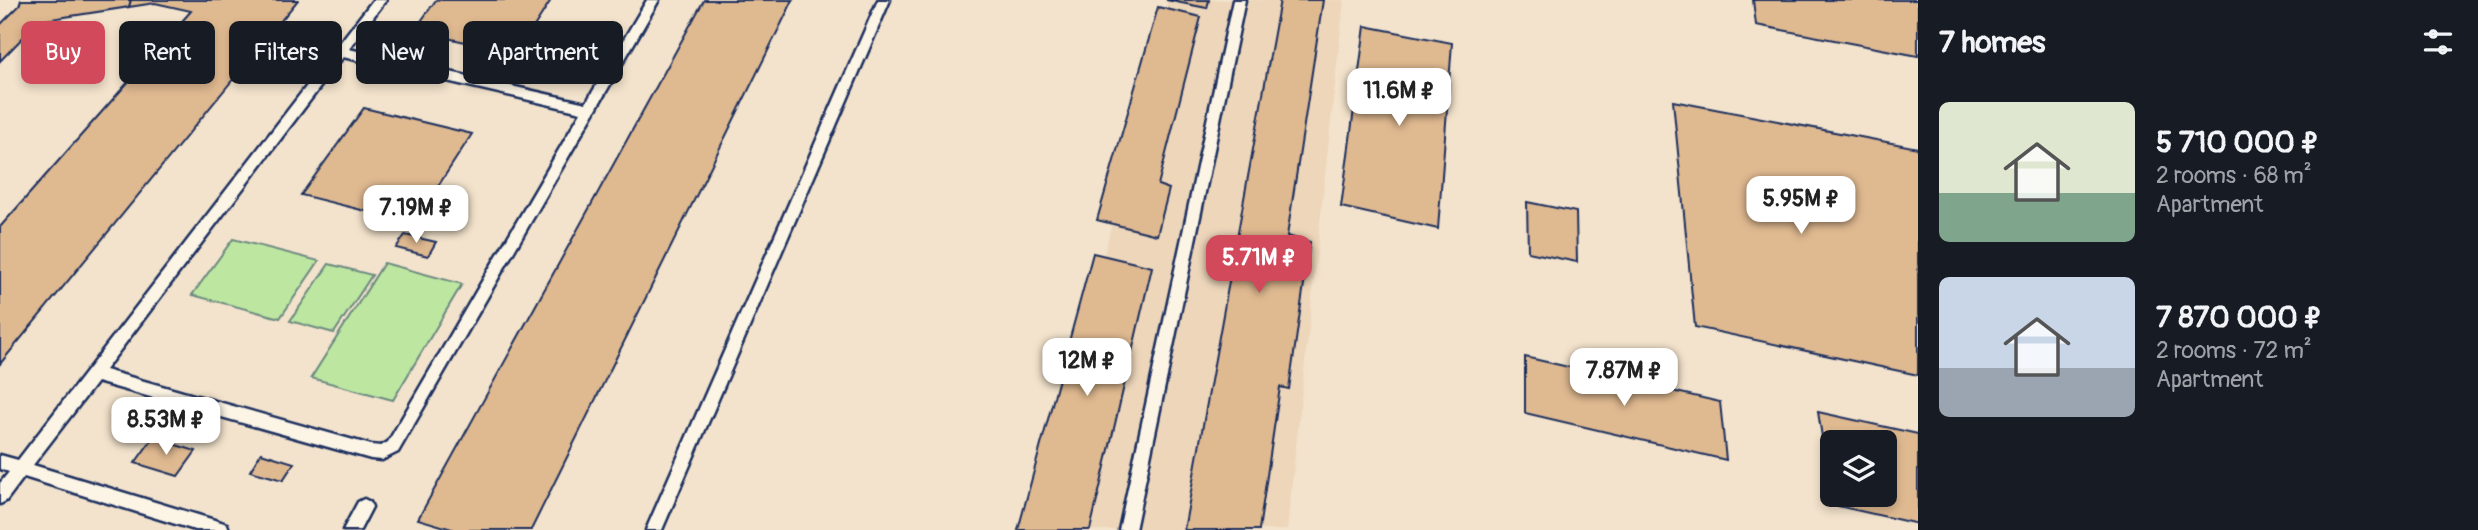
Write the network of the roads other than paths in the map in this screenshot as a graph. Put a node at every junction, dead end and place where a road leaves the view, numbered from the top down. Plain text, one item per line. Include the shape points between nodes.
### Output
1 (380, 0) edge
2 (653, 0) edge
3 (884, 0) edge
4 (1239, 0) edge
5 (342, 49) edge
6 (342, 52) edge
7 (316, 84) edge
8 (590, 109) junction
9 (94, 374) junction
10 (0, 462) edge
11 (21, 469) junction
12 (0, 496) edge
13 (364, 507) dead end
14 (188, 525) edge
15 (221, 530) edge
16 (351, 530) edge
17 (654, 530) edge
18 (1127, 530) edge

1 - 5 lane
2 - 8 lane
3 - 17 lane
4 - 18 lane
6 - 8 lane
7 - 9 lane
8 - 9 lane via 393,447 382,453
9 - 11 lane
10 - 11 lane
11 - 12 lane
11 - 14 lane
13 - 16 lane
14 - 15 lane

